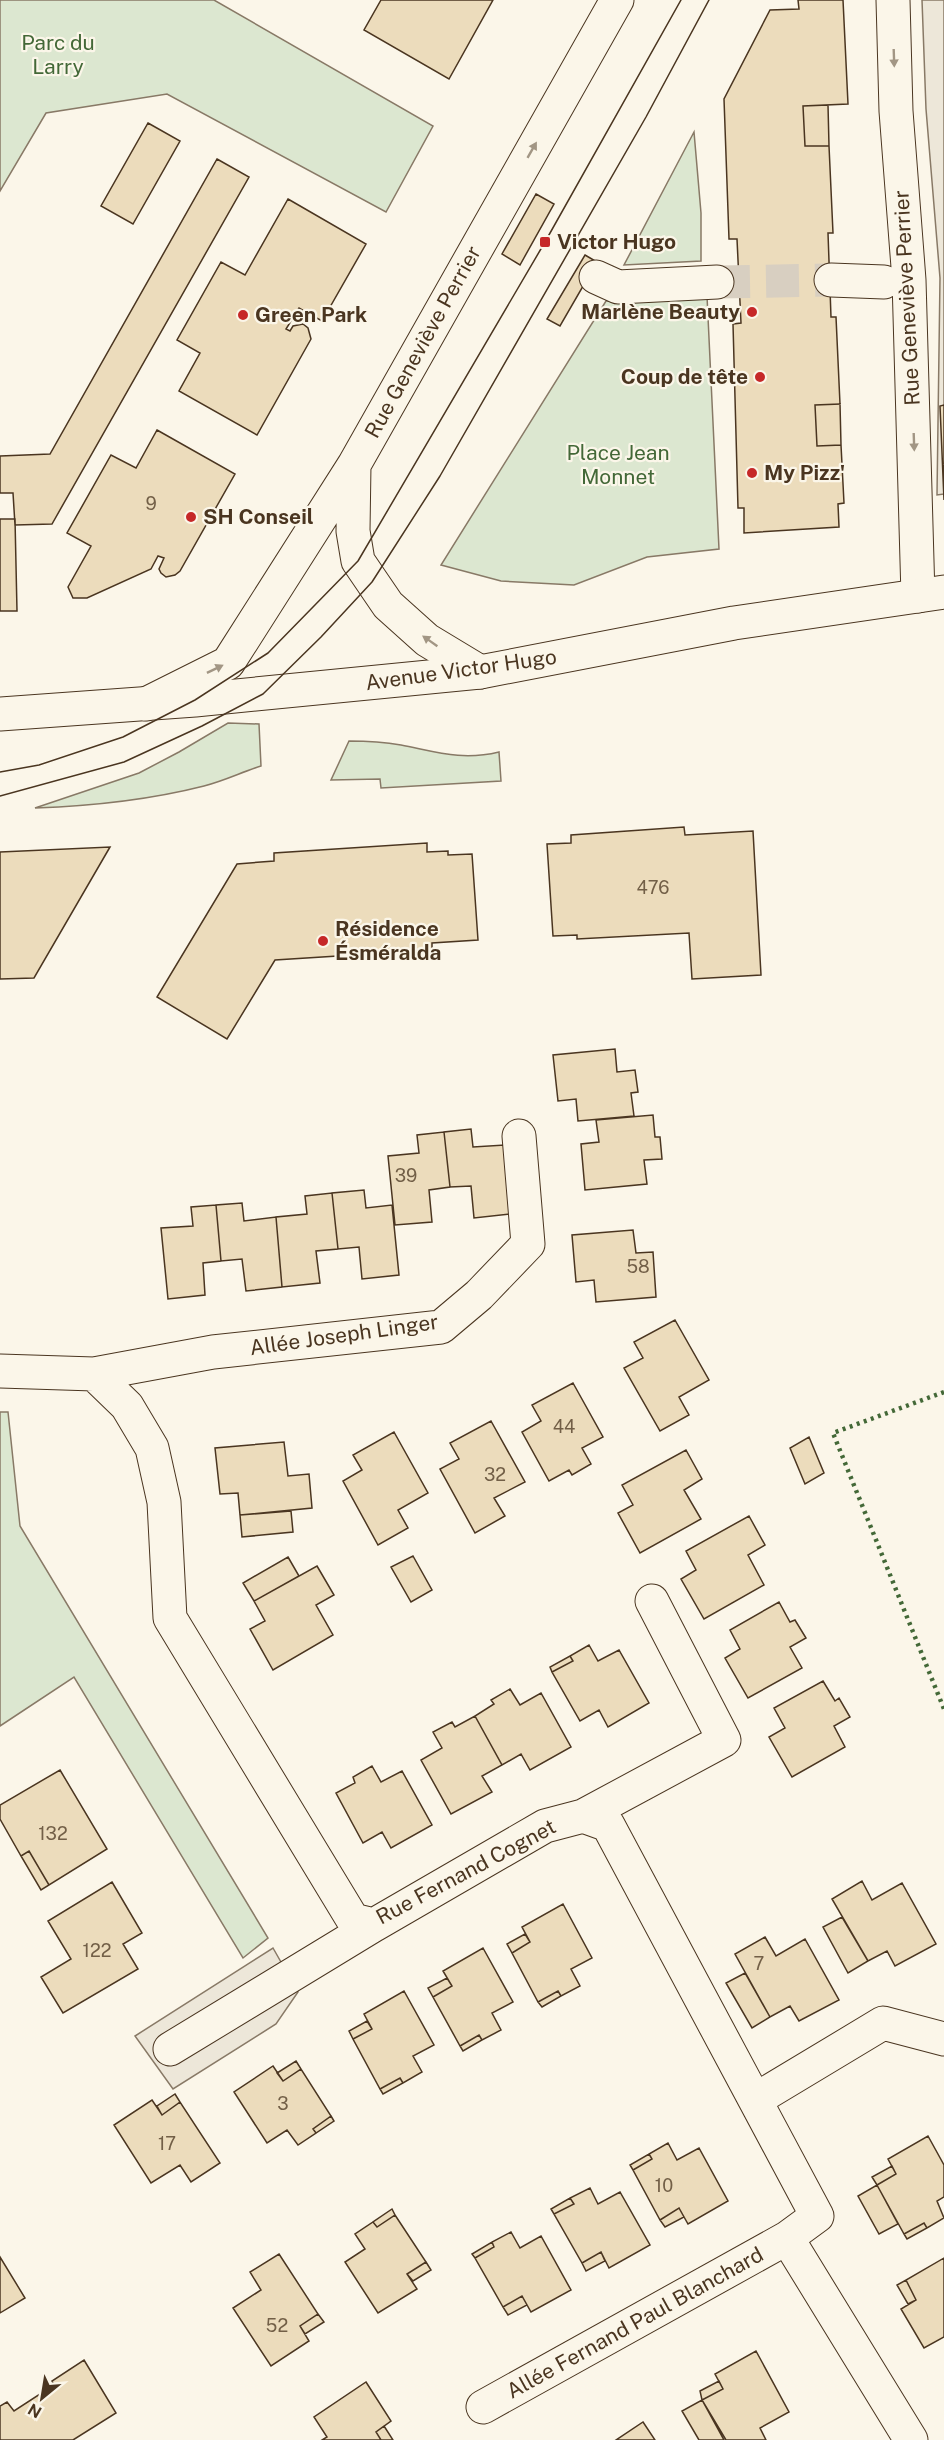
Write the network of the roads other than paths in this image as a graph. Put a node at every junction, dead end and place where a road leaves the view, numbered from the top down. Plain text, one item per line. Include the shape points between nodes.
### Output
1 (617, 0) edge
2 (893, 0) edge
3 (596, 277) dead end
4 (831, 280) tunnel mouth
5 (717, 282) tunnel mouth
6 (884, 282) dead end
7 (354, 465) junction
8 (931, 594) edge
9 (480, 672) junction
10 (144, 705) junction
11 (0, 714) edge
12 (519, 1136) dead end
13 (0, 1371) edge
14 (94, 1374) junction
15 (652, 1601) dead end
16 (583, 1816) junction
17 (374, 1924) junction
18 (944, 2039) edge
19 (170, 2049) dead end
20 (755, 2100) junction
21 (788, 2238) junction
22 (483, 2408) dead end
23 (911, 2440) edge

7 -> 1 street, Rue Geneviève Perrier
2 -> 8 street, Rue Geneviève Perrier via 896,111
3 - 5 street via 618,288
4 - 6 street
9 -> 7 street, Rue Geneviève Perrier via 426,640 388,605 358,561 353,531
10 -> 7 street, Rue Geneviève Perrier via 228,663
8 - 9 street, Avenue Victor Hugo via 734,623
9 - 10 street, Avenue Victor Hugo
10 - 11 street, Avenue Victor Hugo
12 - 14 street, Allée Joseph Linger via 528,1244 479,1295 441,1327 213,1352
13 - 14 street
14 - 17 street, Rue Fernand Cognet via 128,1406 152,1448 164,1502 170,1618 353,1920
15 - 16 street via 724,1740
16 - 17 street, Rue Fernand Cognet via 545,1826
16 - 20 street, Rue Fernand Cognet via 608,1825
17 - 19 street
18 - 20 street via 883,2023
20 - 21 street, Rue Fernand Cognet via 818,2216
21 - 22 street, Allée Fernand Paul Blanchard
21 - 23 street

